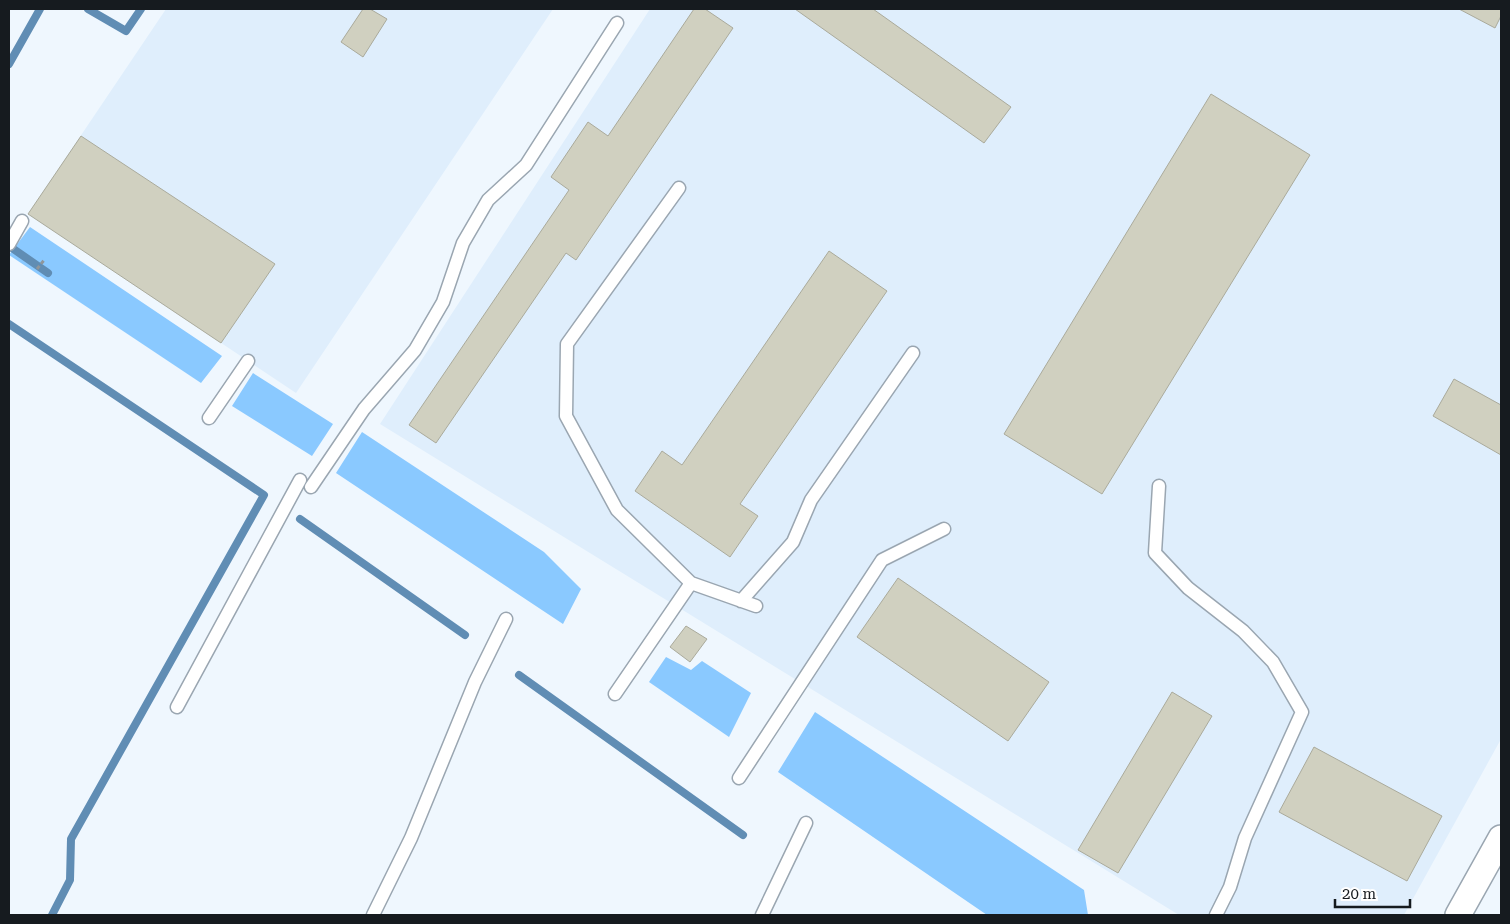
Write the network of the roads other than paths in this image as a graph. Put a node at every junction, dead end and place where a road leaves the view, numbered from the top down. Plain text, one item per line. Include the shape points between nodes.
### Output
1 (617, 23) dead end
2 (679, 188) dead end
3 (22, 221) dead end
4 (9, 244) edge
5 (913, 353) dead end
6 (248, 361) dead end
7 (209, 418) dead end
8 (1159, 486) dead end
9 (944, 529) dead end
10 (691, 583) junction
11 (741, 601) junction
12 (756, 606) dead end
13 (506, 620) dead end
14 (615, 694) dead end
15 (177, 707) dead end
16 (739, 778) dead end
17 (806, 823) dead end
18 (1501, 838) edge
19 (373, 915) edge
20 (762, 915) edge
21 (1216, 915) edge
22 (1458, 915) edge

1 - 15 lane via 526,165 488,200 463,243 442,302 415,350 305,484
2 - 10 lane via 567,344 566,416 617,510
3 - 4 lane
5 - 11 lane via 811,500 793,542
6 - 7 lane
8 - 21 lane via 1155,553 1188,588 1243,631 1273,662 1302,712 1244,838 1230,887
9 - 16 lane via 882,560
10 - 11 lane
10 - 14 lane
11 - 12 lane
13 - 19 lane via 474,682 411,838
17 - 20 lane
18 - 22 street

